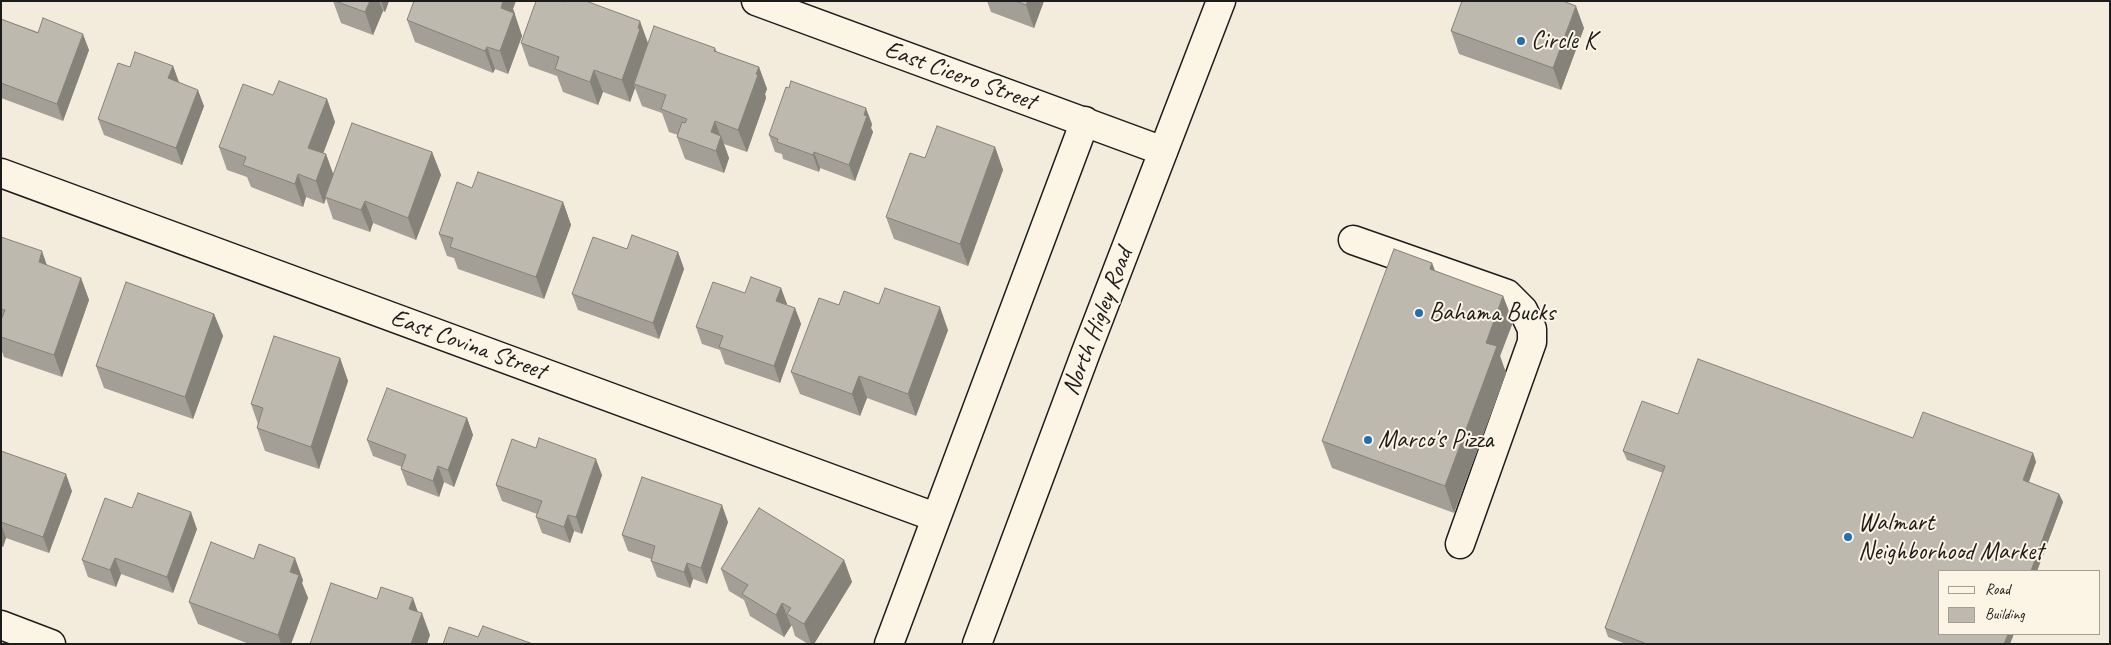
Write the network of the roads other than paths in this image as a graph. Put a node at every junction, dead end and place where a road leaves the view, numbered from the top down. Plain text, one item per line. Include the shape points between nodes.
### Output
1 (756, 1) edge
2 (1221, 1) edge
3 (1085, 122) junction
4 (1163, 151) junction
5 (1, 173) edge
6 (1353, 240) dead end
7 (935, 517) junction
8 (1460, 544) dead end
9 (1, 625) edge
10 (51, 644) edge
11 (889, 644) edge
12 (977, 644) edge

1 - 3 street, East Cicero Street
2 - 4 street, North Higley Road
3 - 4 street, East Cicero Street
3 - 7 street
4 - 12 street, North Higley Road
5 - 7 street, East Covina Street
6 - 8 street via 1507,294 1523,310 1532,329 1532,342
7 - 11 street
9 - 10 street

